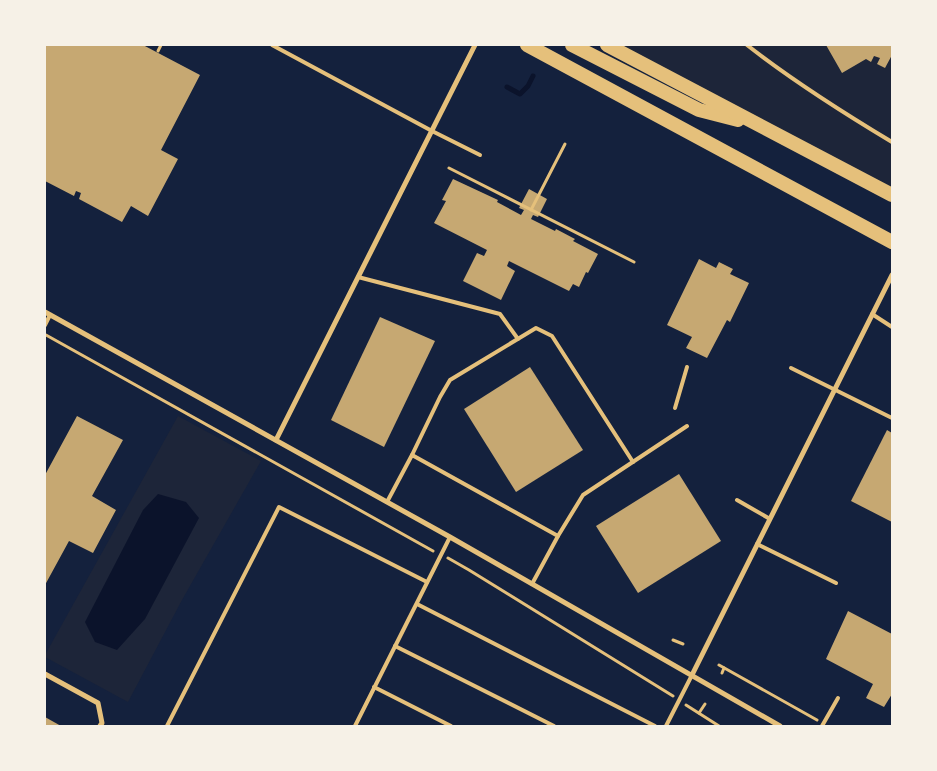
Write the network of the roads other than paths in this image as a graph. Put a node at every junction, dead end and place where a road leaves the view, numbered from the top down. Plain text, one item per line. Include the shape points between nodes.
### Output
1 (272, 45) edge
2 (475, 45) edge
3 (527, 45) edge
4 (572, 45) edge
5 (607, 45) edge
6 (747, 45) edge
7 (760, 126) junction
8 (432, 131) junction
9 (892, 142) edge
10 (480, 156) dead end
11 (892, 195) edge
12 (892, 242) edge
13 (892, 275) edge
14 (358, 276) junction
15 (48, 314) edge
16 (872, 314) junction
17 (45, 325) edge
18 (892, 327) edge
19 (518, 339) junction
20 (687, 367) dead end
21 (791, 368) dead end
22 (835, 390) junction
23 (675, 408) dead end
24 (892, 418) edge
25 (687, 426) dead end
26 (276, 440) junction
27 (412, 455) junction
28 (633, 462) junction
29 (737, 500) dead end
30 (387, 502) junction
31 (770, 519) junction
32 (558, 536) junction
33 (450, 537) junction
34 (757, 544) junction
35 (427, 582) junction
36 (836, 583) dead end
37 (532, 584) junction
38 (416, 604) junction
39 (395, 646) junction
40 (45, 674) edge
41 (692, 675) junction
42 (374, 687) junction
43 (838, 698) dead end
44 (823, 725) edge
45 (100, 726) edge
46 (168, 726) edge
47 (355, 726) edge
48 (451, 726) edge
49 (554, 726) edge
50 (655, 726) edge
51 (666, 726) edge
52 (780, 726) edge

1 - 8 lane
2 - 8 street
3 - 12 highway
4 - 7 highway via 699,110
5 - 7 highway
6 - 9 lane via 832,106
7 - 11 highway
8 - 10 lane
8 - 14 street
13 - 16 street
14 - 19 lane via 500,314
14 - 26 street
15 - 17 lane
15 - 26 street
16 - 18 lane
16 - 22 street
19 - 27 lane via 450,380
19 - 28 lane via 536,328 552,336
20 - 23 lane
21 - 22 lane
22 - 24 lane
22 - 31 street
25 - 28 lane
26 - 30 street
27 - 30 lane
27 - 32 lane
28 - 32 lane via 583,495
29 - 31 lane
30 - 33 street
31 - 34 street
32 - 37 lane
33 - 35 lane
33 - 37 street
34 - 36 lane
34 - 41 street
35 - 38 lane
35 - 46 lane via 279,507
37 - 41 street
38 - 39 lane
38 - 50 lane
39 - 42 lane
39 - 49 lane
40 - 45 street via 98,703
41 - 51 lane
41 - 52 street
42 - 47 lane
42 - 48 lane
43 - 44 lane

